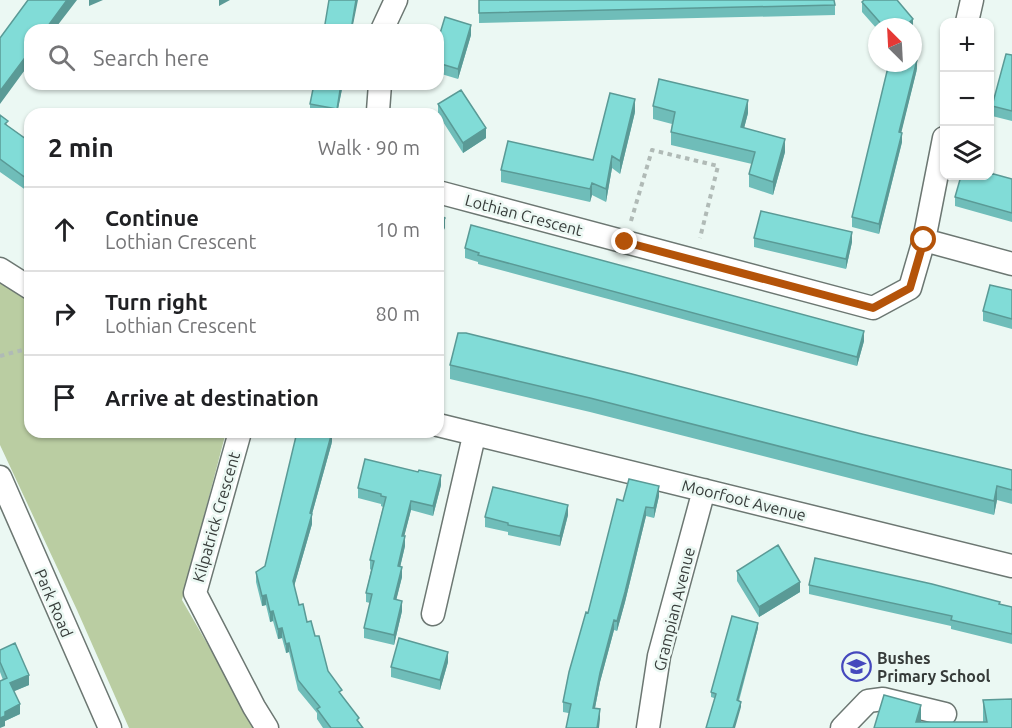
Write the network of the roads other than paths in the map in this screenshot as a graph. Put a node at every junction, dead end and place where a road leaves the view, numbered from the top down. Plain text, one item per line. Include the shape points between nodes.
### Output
1 (396, 0) edge
2 (972, 0) edge
3 (968, 18) edge
4 (385, 24) edge
5 (380, 90) edge
6 (378, 108) edge
7 (940, 162) edge
8 (444, 194) edge
9 (924, 240) junction
10 (1012, 264) edge
11 (0, 269) edge
12 (24, 284) edge
13 (444, 427) edge
14 (474, 436) junction
15 (238, 438) edge
16 (0, 477) edge
17 (704, 490) junction
18 (1012, 566) edge
19 (433, 614) dead end
20 (945, 714) dead end
21 (110, 728) edge
22 (267, 728) edge
23 (648, 728) edge
24 (842, 728) edge

1 - 4 street
2 - 3 street
5 - 6 street
7 - 9 street, Lothian Crescent
8 - 9 street, Lothian Crescent via 873,308 910,288
9 - 10 street
11 - 12 street
13 - 14 street, Moorfoot Avenue
14 - 17 street, Moorfoot Avenue
14 - 19 street
15 - 22 street, Kilpatrick Crescent via 195,593
16 - 21 street, Park Road
17 - 18 street, Moorfoot Avenue
17 - 23 street, Grampian Avenue via 659,656
20 - 24 street via 883,699 868,701

